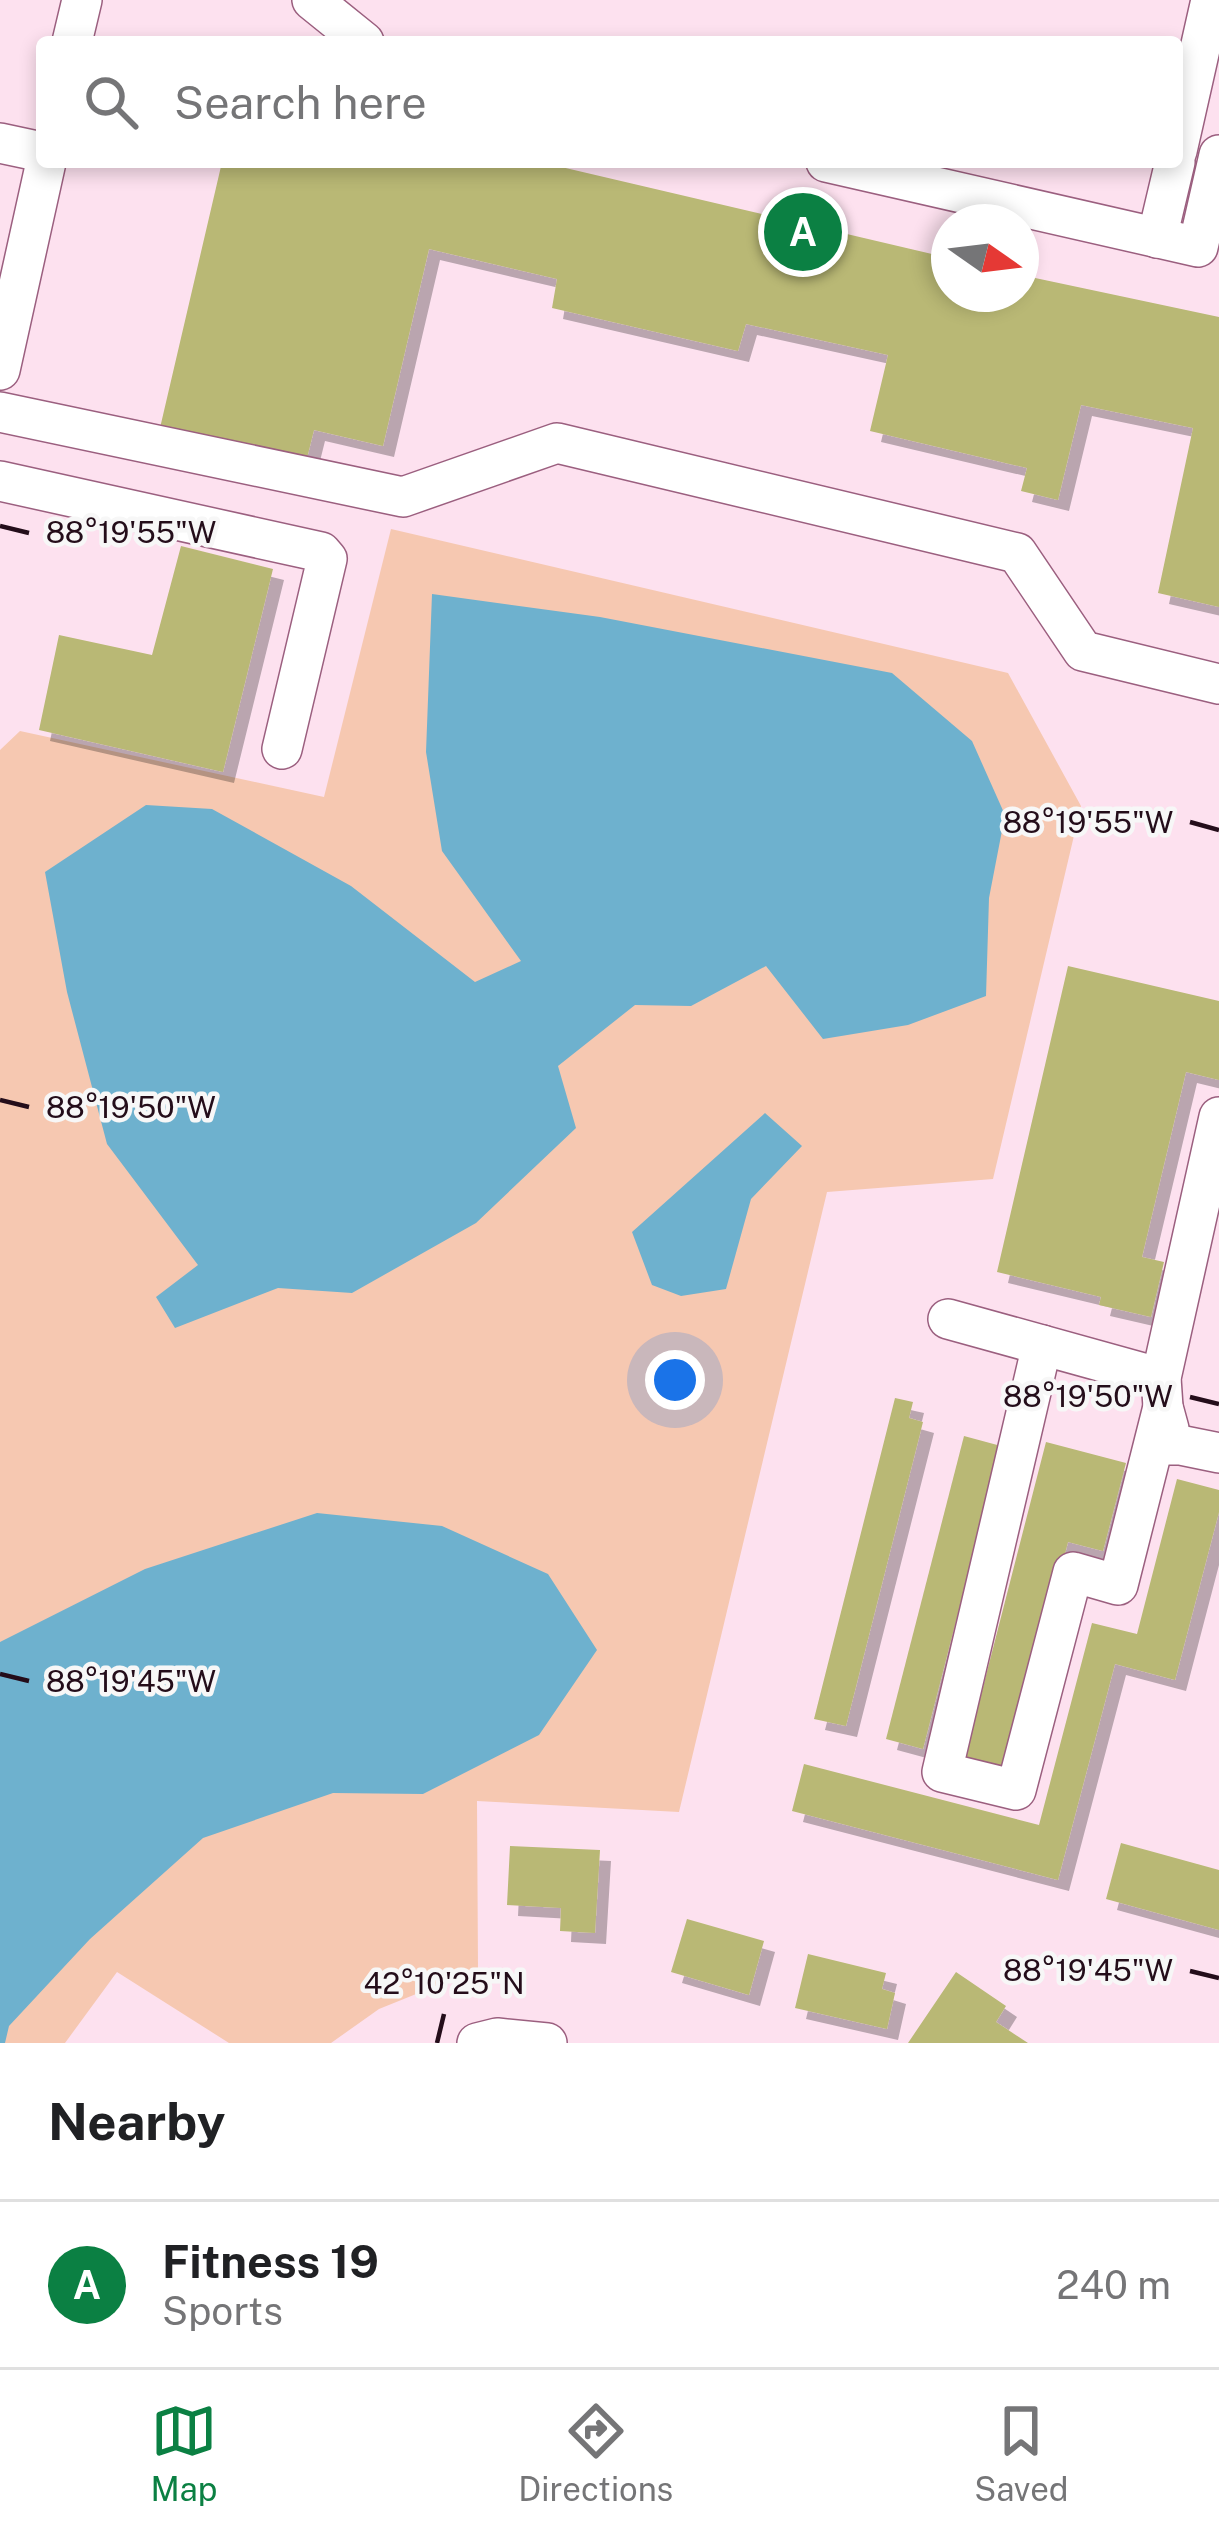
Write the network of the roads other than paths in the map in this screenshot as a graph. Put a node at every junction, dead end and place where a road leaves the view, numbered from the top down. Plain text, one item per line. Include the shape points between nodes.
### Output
1 (82, 0) edge
2 (312, 0) edge
3 (1211, 0) edge
4 (74, 36) edge
5 (357, 36) edge
6 (1183, 124) edge
7 (0, 143) edge
8 (36, 151) edge
9 (1219, 155) edge
10 (45, 168) edge
11 (852, 168) edge
12 (1173, 168) edge
13 (1157, 238) junction
14 (0, 370) edge
15 (0, 412) edge
16 (0, 481) edge
17 (1219, 684) edge
18 (282, 749) dead end
19 (1219, 1117) edge
20 (948, 1319) dead end
21 (1042, 1346) junction
22 (1163, 1419) junction
23 (1219, 1453) edge
24 (478, 2043) edge
25 (547, 2043) edge

1 - 4 street
2 - 5 street
3 - 6 street
7 - 8 street
9 - 13 street via 1198,247
10 - 14 street
11 - 13 street
12 - 13 street
15 - 17 street via 404,497 556,442 1017,553 1083,651
16 - 18 street via 321,552 327,559
19 - 22 street
20 - 21 street
21 - 22 street
21 - 22 street via 942,1772 1016,1790 1072,1572 1118,1585
22 - 23 street
24 - 25 street

